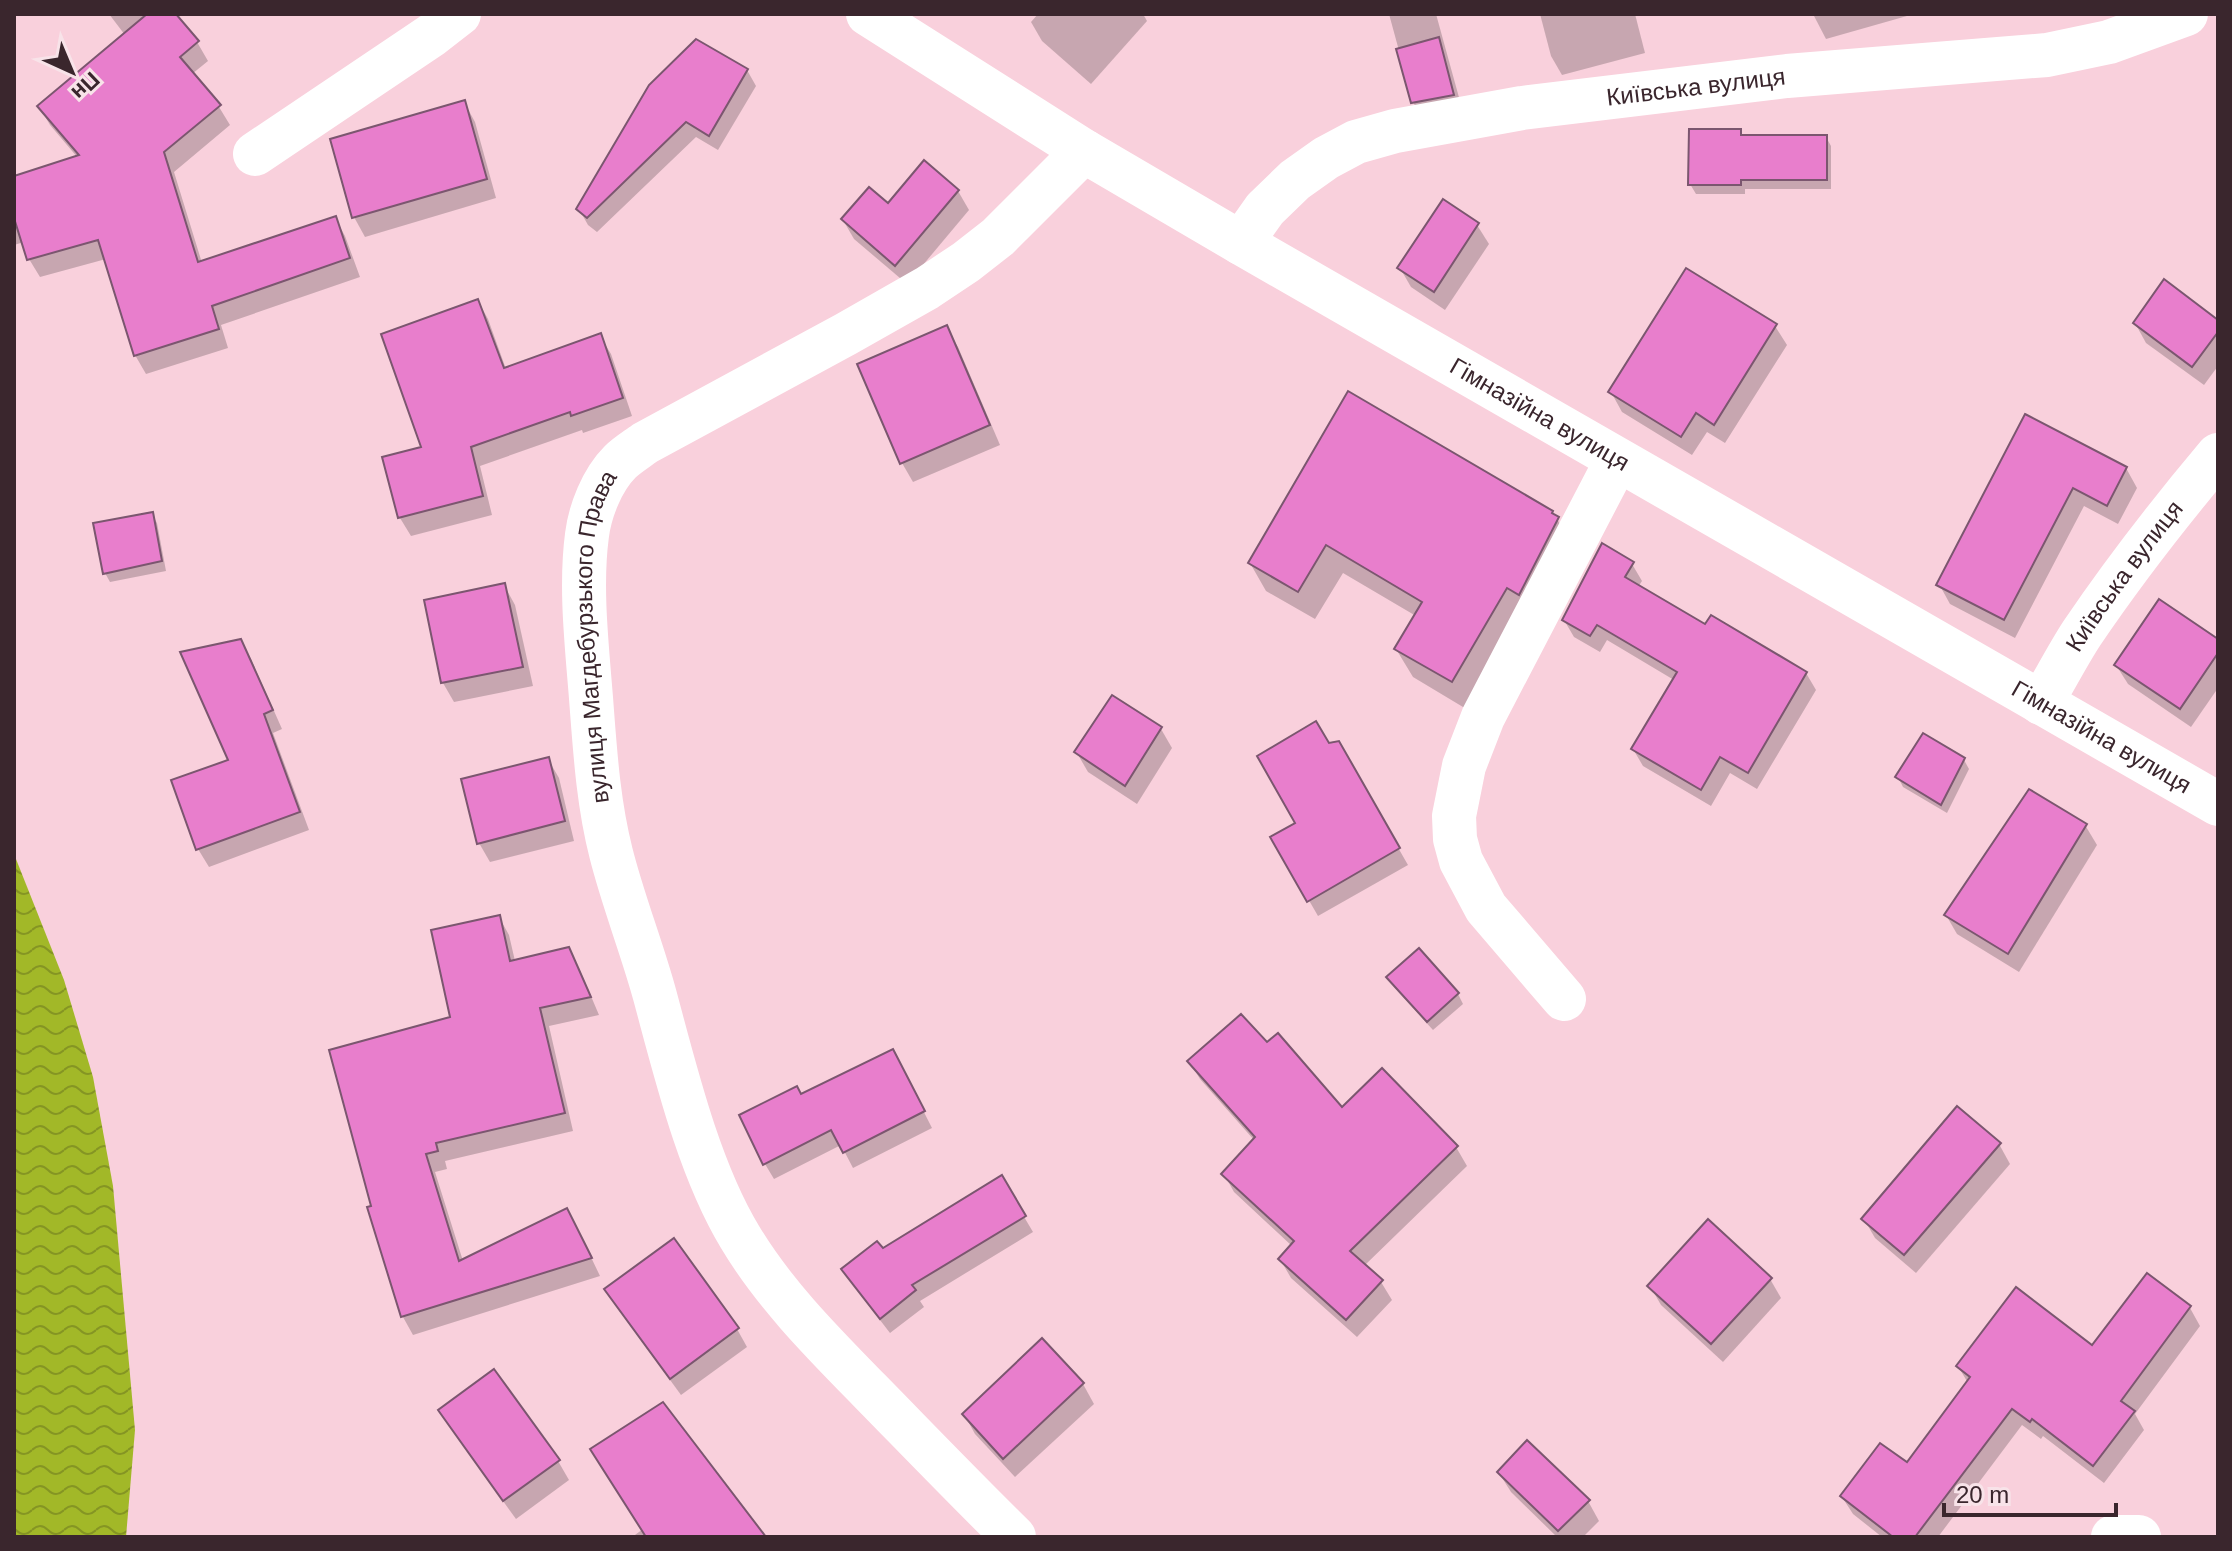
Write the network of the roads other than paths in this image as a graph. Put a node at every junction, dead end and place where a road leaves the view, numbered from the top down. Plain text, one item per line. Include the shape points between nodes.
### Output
1 (459, 14) edge
2 (868, 14) edge
3 (2186, 14) edge
4 (1084, 151) junction
5 (255, 154) dead end
6 (1241, 243) junction
7 (2218, 455) edge
8 (1617, 460) junction
9 (2041, 703) junction
10 (2218, 804) edge
11 (1564, 999) dead end
12 (1014, 1537) edge
13 (2113, 1537) edge
14 (2139, 1537) edge

1 - 5 street
2 - 4 street, Гімназійна вулиця
3 - 6 street, Київська вулиця via 2109,42 2047,55 1787,76 1522,108 1395,131 1356,142 1295,180
4 - 6 street, Гімназійна вулиця
4 - 12 street, вулиця Магдебурзького Права via 966,262 619,462 605,482 587,533 586,632 600,796 611,853 722,1206 769,1278 812,1330
6 - 8 street, Гімназійна вулиця
7 - 9 street, Київська вулиця via 2081,635
8 - 9 street, Гімназійна вулиця
8 - 11 street via 1483,717 1464,766 1454,816 1461,861 1478,895
9 - 10 street, Гімназійна вулиця
13 - 14 street

